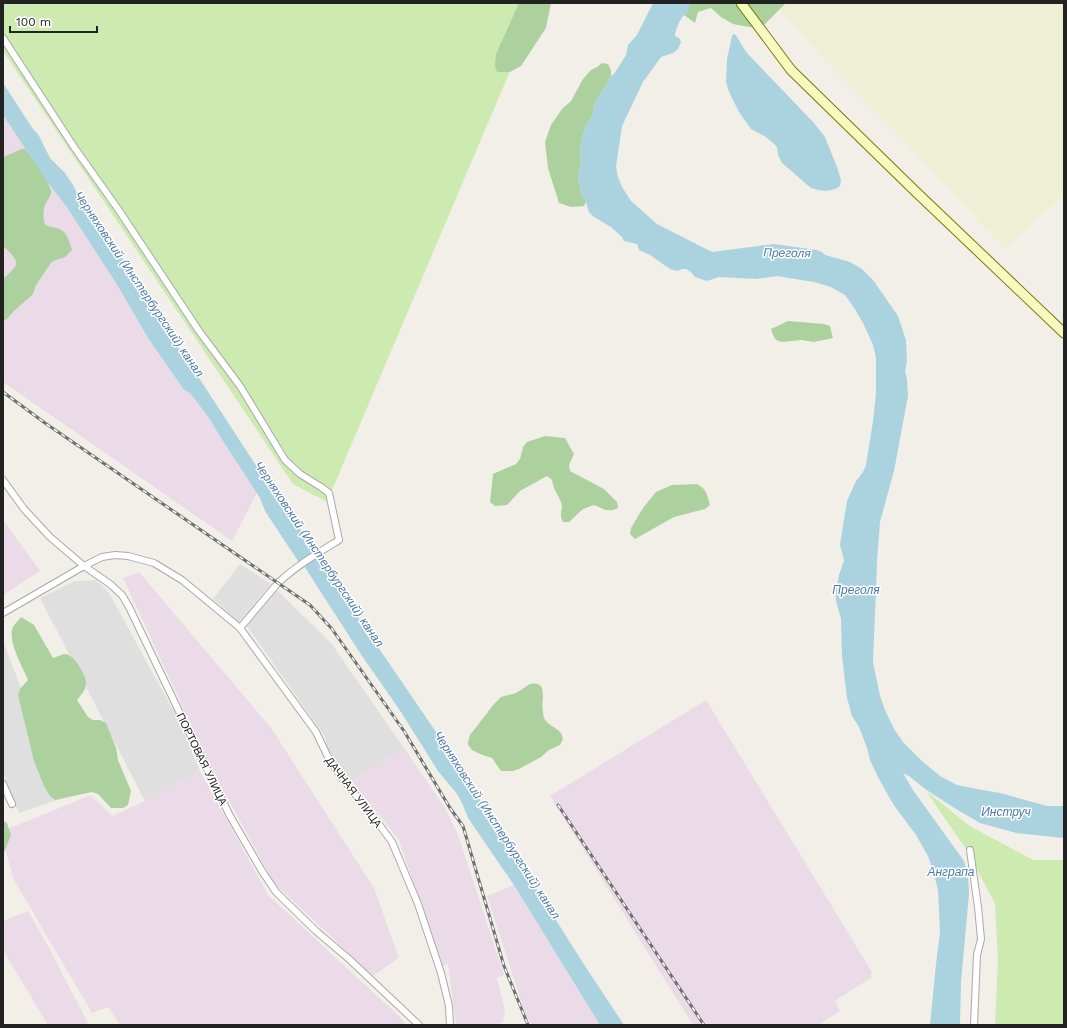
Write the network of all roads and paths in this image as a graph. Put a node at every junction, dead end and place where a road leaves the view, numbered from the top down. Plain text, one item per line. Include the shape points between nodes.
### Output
1 (741, 3) edge
2 (3, 38) edge
3 (1064, 333) edge
4 (3, 480) edge
5 (84, 566) junction
6 (3, 613) edge
7 (240, 628) junction
8 (3, 784) edge
9 (12, 804) dead end
10 (970, 850) dead end
11 (419, 1025) edge
12 (450, 1025) edge
13 (974, 1025) edge

1 - 3 street via 791,70
2 - 7 street via 199,331 240,386 285,460 300,474 329,493 339,540 293,569
4 - 5 street, ПОРТОВАЯ УЛИЦА via 24,509 50,537
5 - 6 street, ДАЧНАЯ УЛИЦА
5 - 7 street, ДАЧНАЯ УЛИЦА via 102,557 115,555 154,563 182,580
5 - 11 street, ПОРТОВАЯ УЛИЦА via 122,595 230,816 276,892
7 - 12 street, ДАЧНАЯ УЛИЦА via 316,732 326,755 340,776 392,842 418,904 441,973 449,1006
8 - 9 street
10 - 13 street via 982,939 977,955

